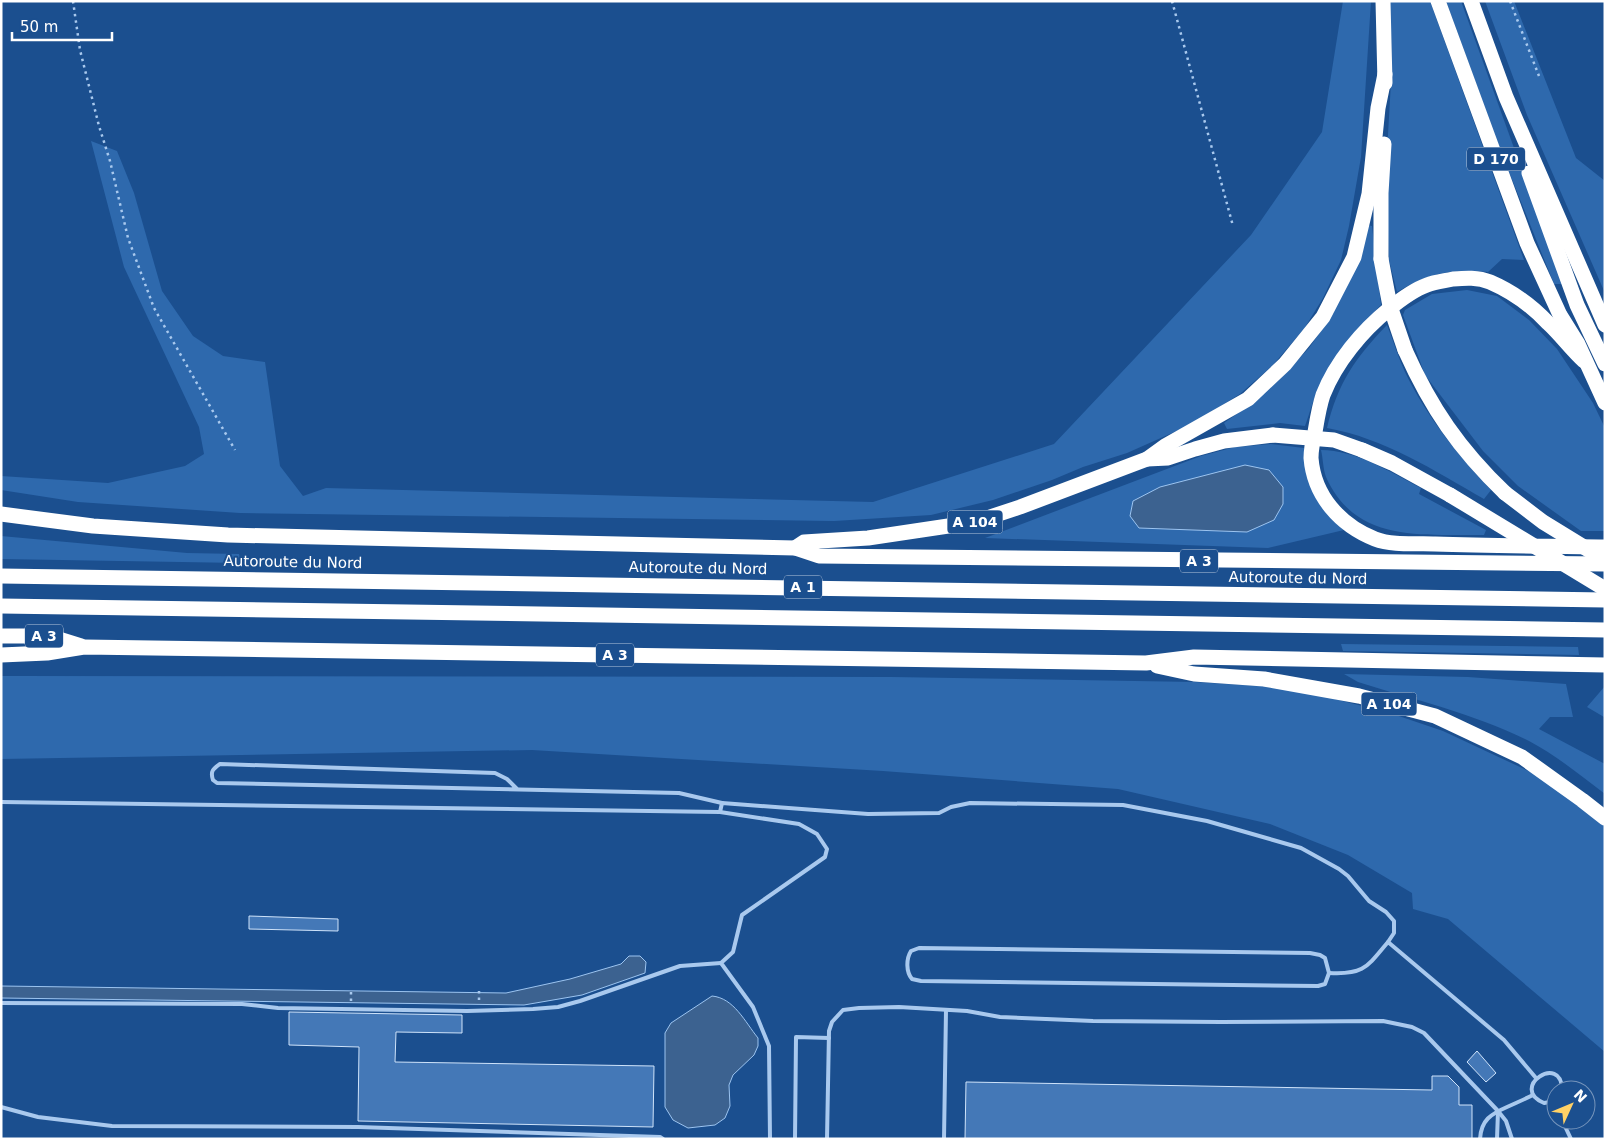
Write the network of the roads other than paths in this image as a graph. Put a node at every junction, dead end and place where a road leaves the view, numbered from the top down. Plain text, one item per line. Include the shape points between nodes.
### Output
1 (1384, 1) edge
2 (1438, 1) edge
3 (1471, 1) edge
4 (1385, 74) junction
5 (1506, 97) junction
6 (1605, 325) edge
7 (1584, 361) junction
8 (1605, 364) edge
9 (1605, 403) edge
10 (1147, 459) junction
11 (1, 514) edge
12 (1605, 546) edge
13 (795, 548) junction
14 (1605, 560) edge
15 (1605, 564) edge
16 (1, 576) edge
17 (1605, 589) edge
18 (1605, 600) edge
19 (1, 606) edge
20 (1605, 630) edge
21 (1, 636) edge
22 (84, 647) junction
23 (1, 655) edge
24 (1146, 663) junction
25 (1605, 665) edge
26 (517, 789) junction
27 (1, 802) edge
28 (722, 803) junction
29 (720, 812) junction
30 (1605, 818) edge
31 (1388, 942) junction
32 (721, 963) junction
33 (1329, 973) junction
34 (1, 1003) edge
35 (946, 1010) junction
36 (828, 1038) junction
37 (1536, 1078) junction
38 (1559, 1080) edge
39 (1533, 1095) junction
40 (1546, 1103) edge
41 (1, 1107) edge
42 (1498, 1111) junction
43 (663, 1139) edge
44 (770, 1139) edge
45 (796, 1139) edge
46 (826, 1139) edge
47 (944, 1139) edge
48 (1480, 1139) edge
49 (1497, 1139) edge
50 (1512, 1139) edge

1 - 4 highway
2 - 7 highway, D 170 via 1527,243
3 - 5 highway, D 170
4 - 10 highway via 1369,194 1354,257 1323,317 1285,364 1248,399
4 - 14 highway, bridge via 1381,260 1390,306 1405,350 1446,428 1477,466 1504,493 1543,522
5 - 6 highway
5 - 8 highway, D 170 via 1510,118 1574,296
7 - 9 highway
7 - 12 highway via 1548,323 1497,285 1466,278 1426,285 1405,296 1379,317 1336,370 1323,395 1311,456 1314,474 1330,507 1343,520 1377,540 1462,545
10 - 13 highway, A 104 via 975,522 868,538 804,542
10 - 17 highway, A 104, bridge via 1168,458 1224,442 1273,435 1334,440 1392,463
11 - 13 highway, A 3 via 93,526 228,535
13 - 15 highway, A 3 via 819,556
16 - 18 highway, Autoroute du Nord / A 1
19 - 20 highway, A 1
21 - 22 highway, A 3 via 49,636
22 - 23 highway
22 - 24 highway, A 3
24 - 25 highway, A 3 via 1194,657
24 - 30 highway, A 104 via 1194,674 1264,679 1350,694 1435,716 1522,757
26 - 26 lane via 217,783 211,775 220,764 495,773
26 - 28 lane via 679,793
27 - 29 lane
28 - 29 lane
28 - 31 lane via 868,814 939,812 970,803 1123,805 1207,821 1301,848 1339,869 1369,901 1394,921 1394,933
29 - 32 lane via 800,824 817,834 826,849 825,857 742,915 733,952
31 - 33 lane via 1369,965 1358,972
31 - 37 lane via 1504,1040
32 - 34 lane via 680,966 580,1001 533,1009 467,1012 278,1008 242,1004
32 - 44 lane via 753,1007 769,1046
33 - 33 lane via 1325,958 1310,953 919,948 911,950 908,959 909,976 921,981 1318,986 1326,984
35 - 36 lane via 899,1007 843,1010 832,1022
35 - 42 lane via 1000,1017 1093,1021 1383,1021 1401,1024 1424,1033
35 - 47 lane
36 - 45 lane via 796,1037
36 - 46 lane
37 - 38 lane via 1545,1073
37 - 39 lane via 1532,1086
39 - 40 lane
39 - 42 lane
41 - 43 lane via 38,1117 112,1126 358,1127
42 - 48 lane via 1486,1118
42 - 49 lane
42 - 50 lane

